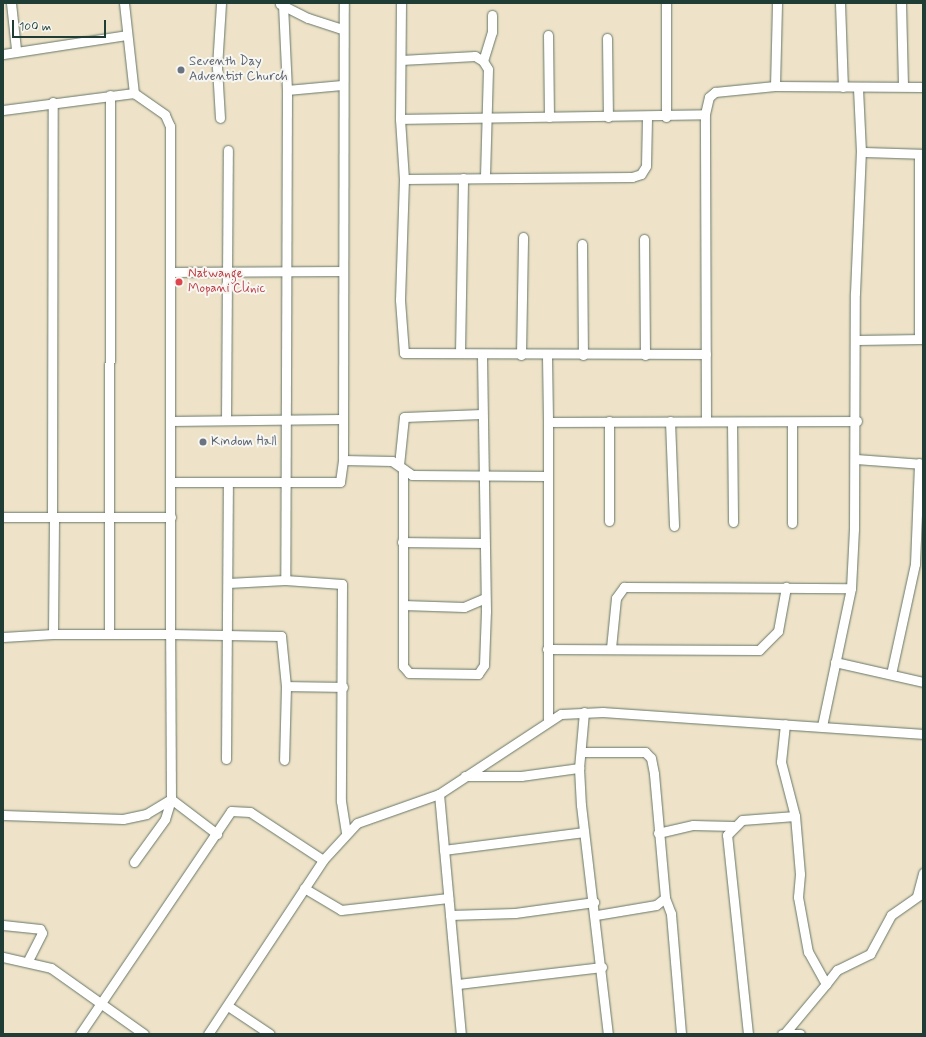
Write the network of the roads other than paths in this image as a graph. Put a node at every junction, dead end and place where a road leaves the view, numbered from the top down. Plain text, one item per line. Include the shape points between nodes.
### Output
1 (11, 3) edge
2 (124, 3) edge
3 (221, 3) edge
4 (344, 3) edge
5 (401, 3) edge
6 (666, 3) edge
7 (777, 3) edge
8 (840, 3) edge
9 (901, 3) edge
10 (281, 4) edge
11 (492, 15) dead end
12 (342, 29) junction
13 (127, 35) junction
14 (548, 35) dead end
15 (607, 38) dead end
16 (16, 49) junction
17 (3, 54) edge
18 (401, 60) junction
19 (484, 61) junction
20 (342, 85) junction
21 (775, 86) junction
22 (903, 86) junction
23 (843, 87) junction
24 (923, 87) edge
25 (858, 88) junction
26 (287, 90) junction
27 (134, 93) junction
28 (110, 95) junction
29 (53, 102) junction
30 (3, 110) edge
31 (705, 114) junction
32 (549, 117) junction
33 (608, 117) junction
34 (647, 117) junction
35 (666, 117) junction
36 (220, 118) dead end
37 (400, 119) junction
38 (486, 119) junction
39 (228, 150) dead end
40 (861, 152) junction
41 (921, 154) edge
42 (485, 176) junction
43 (463, 178) junction
44 (404, 179) junction
45 (922, 216) edge
46 (523, 237) dead end
47 (644, 239) dead end
48 (582, 244) dead end
49 (342, 271) junction
50 (170, 272) junction
51 (227, 272) junction
52 (284, 272) junction
53 (921, 275) edge
54 (921, 339) edge
55 (857, 340) junction
56 (460, 353) junction
57 (706, 354) junction
58 (521, 355) junction
59 (583, 355) junction
60 (482, 356) junction
61 (547, 356) junction
62 (645, 356) junction
63 (482, 414) junction
64 (342, 419) junction
65 (226, 420) junction
66 (284, 420) junction
67 (170, 421) junction
68 (670, 421) junction
69 (857, 421) junction
70 (548, 422) junction
71 (609, 422) junction
72 (706, 422) junction
73 (732, 422) junction
74 (792, 422) junction
75 (856, 459) junction
76 (343, 460) junction
77 (921, 464) edge
78 (401, 467) junction
79 (484, 476) junction
80 (547, 476) junction
81 (170, 482) junction
82 (228, 482) junction
83 (284, 483) junction
84 (3, 517) edge
85 (111, 517) junction
86 (171, 517) junction
87 (53, 518) junction
88 (609, 521) dead end
89 (733, 522) dead end
90 (792, 523) dead end
91 (674, 526) dead end
92 (402, 542) junction
93 (483, 543) junction
94 (285, 580) junction
95 (228, 583) junction
96 (786, 587) junction
97 (851, 588) junction
98 (485, 598) junction
99 (403, 605) junction
100 (53, 634) junction
101 (109, 634) junction
102 (170, 634) junction
103 (227, 634) junction
104 (3, 637) edge
105 (547, 648) junction
106 (611, 648) junction
107 (835, 662) junction
108 (891, 674) junction
109 (923, 682) edge
110 (286, 686) junction
111 (343, 687) junction
112 (584, 712) junction
113 (548, 719) junction
114 (785, 724) junction
115 (822, 726) junction
116 (923, 734) edge
117 (581, 752) junction
118 (226, 758) dead end
119 (284, 760) dead end
120 (579, 768) junction
121 (465, 776) junction
122 (439, 794) junction
123 (171, 798) junction
124 (3, 815) edge
125 (794, 816) junction
126 (733, 826) junction
127 (584, 832) junction
128 (658, 833) junction
129 (217, 834) junction
130 (346, 834) junction
131 (444, 850) junction
132 (323, 860) junction
133 (134, 862) dead end
134 (923, 873) edge
135 (304, 888) junction
136 (920, 894) edge
137 (448, 898) junction
138 (666, 898) junction
139 (594, 902) junction
140 (450, 915) junction
141 (596, 915) junction
142 (3, 925) edge
143 (3, 957) edge
144 (28, 961) junction
145 (602, 967) junction
146 (458, 984) junction
147 (826, 984) junction
148 (100, 1004) junction
149 (228, 1006) junction
150 (80, 1034) edge
151 (144, 1034) edge
152 (208, 1034) edge
153 (270, 1034) edge
154 (461, 1034) edge
155 (608, 1034) edge
156 (681, 1034) edge
157 (748, 1034) edge
158 (784, 1034) edge
159 (800, 1034) edge

1 - 16 street
2 - 13 street
3 - 36 street via 217,67
4 - 12 street
5 - 18 street
6 - 35 street
7 - 21 street
8 - 23 street
9 - 22 street
10 - 12 street via 308,18
10 - 26 street
11 - 19 street via 492,32
12 - 20 street
13 - 16 street
13 - 27 street
14 - 32 street
15 - 33 street
16 - 17 street
18 - 19 street via 475,56
18 - 37 street
19 - 38 street via 488,69
20 - 26 street
20 - 49 street
21 - 23 street
21 - 31 street via 715,92 709,97
22 - 24 street
22 - 25 street
23 - 25 street
25 - 40 street
26 - 52 street
27 - 28 street
27 - 50 street via 165,115 170,126
28 - 29 street
28 - 85 street
29 - 30 street
29 - 87 street
31 - 35 street
31 - 57 street
32 - 33 street
32 - 38 street
33 - 34 street
34 - 35 street
34 - 42 street via 646,166 641,174
37 - 38 street
37 - 44 street
38 - 42 street
39 - 51 street
40 - 41 street
40 - 55 street via 855,293
41 - 45 street
42 - 43 street
43 - 44 street
43 - 56 street
44 - 56 street via 402,350 410,354
45 - 53 street
46 - 58 street
47 - 62 street
48 - 59 street
49 - 52 street
49 - 64 street
50 - 51 street
50 - 67 street
51 - 52 street
51 - 65 street
52 - 66 street
53 - 54 street
54 - 55 street
55 - 69 street
56 - 60 street
57 - 62 street
57 - 72 street
58 - 60 street
58 - 61 street
59 - 61 street
59 - 62 street
60 - 63 street
61 - 70 street
63 - 78 street via 404,417
63 - 79 street
64 - 66 street
64 - 76 street
65 - 66 street
65 - 67 street
66 - 83 street
67 - 81 street
68 - 71 street
68 - 72 street
68 - 91 street
69 - 74 street
69 - 75 street
70 - 71 street
70 - 80 street
71 - 88 street
72 - 73 street
73 - 74 street
73 - 89 street
74 - 90 street
75 - 77 street
75 - 97 street
76 - 78 street via 392,461
76 - 83 street via 340,482
77 - 108 street via 915,564
78 - 79 street via 412,475
78 - 92 street
79 - 80 street
79 - 93 street
80 - 105 street
81 - 82 street
81 - 86 street
82 - 83 street
82 - 95 street
83 - 94 street
84 - 87 street
85 - 86 street
85 - 87 street
85 - 101 street
86 - 102 street
87 - 100 street
92 - 93 street
92 - 99 street
93 - 98 street
94 - 95 street
94 - 111 street via 342,584
95 - 103 street
96 - 97 street
96 - 106 street via 778,631 759,650
96 - 106 street via 624,587 616,598
97 - 107 street
98 - 99 street via 464,607
98 - 99 street via 484,665 478,674 405,672
100 - 101 street
100 - 104 street
101 - 102 street
102 - 103 street
102 - 123 street
103 - 110 street via 282,636
103 - 118 street
105 - 106 street
105 - 113 street
107 - 108 street
107 - 115 street
108 - 109 street
110 - 111 street
110 - 119 street
111 - 130 street via 341,801
112 - 113 street via 561,714
112 - 114 street
112 - 117 street
113 - 121 street
114 - 115 street
114 - 125 street via 781,762
115 - 116 street
117 - 120 street
117 - 128 street via 638,750 651,758
120 - 121 street via 521,776
120 - 127 street
121 - 122 street
122 - 130 street via 357,823
122 - 131 street
123 - 124 street via 146,814 123,819
123 - 129 street
123 - 133 street via 165,819
125 - 126 street via 747,819
125 - 147 street via 800,874 798,898 808,952
126 - 128 street via 693,825
126 - 157 street via 727,835 727,852
127 - 131 street
127 - 139 street
128 - 138 street
129 - 132 street via 231,811 243,810
129 - 148 street
130 - 132 street
131 - 137 street
132 - 135 street
134 - 136 street
135 - 137 street via 341,910
135 - 149 street
136 - 147 street via 891,915 870,954 837,970
137 - 140 street
138 - 141 street via 656,905
138 - 156 street via 671,914
139 - 140 street via 516,913
139 - 141 street
140 - 146 street
141 - 145 street
142 - 144 street via 37,928 42,933
143 - 144 street
144 - 148 street via 51,968
145 - 146 street
145 - 155 street
146 - 154 street
147 - 158 street
148 - 150 street
148 - 151 street
149 - 152 street
149 - 153 street
158 - 159 street

